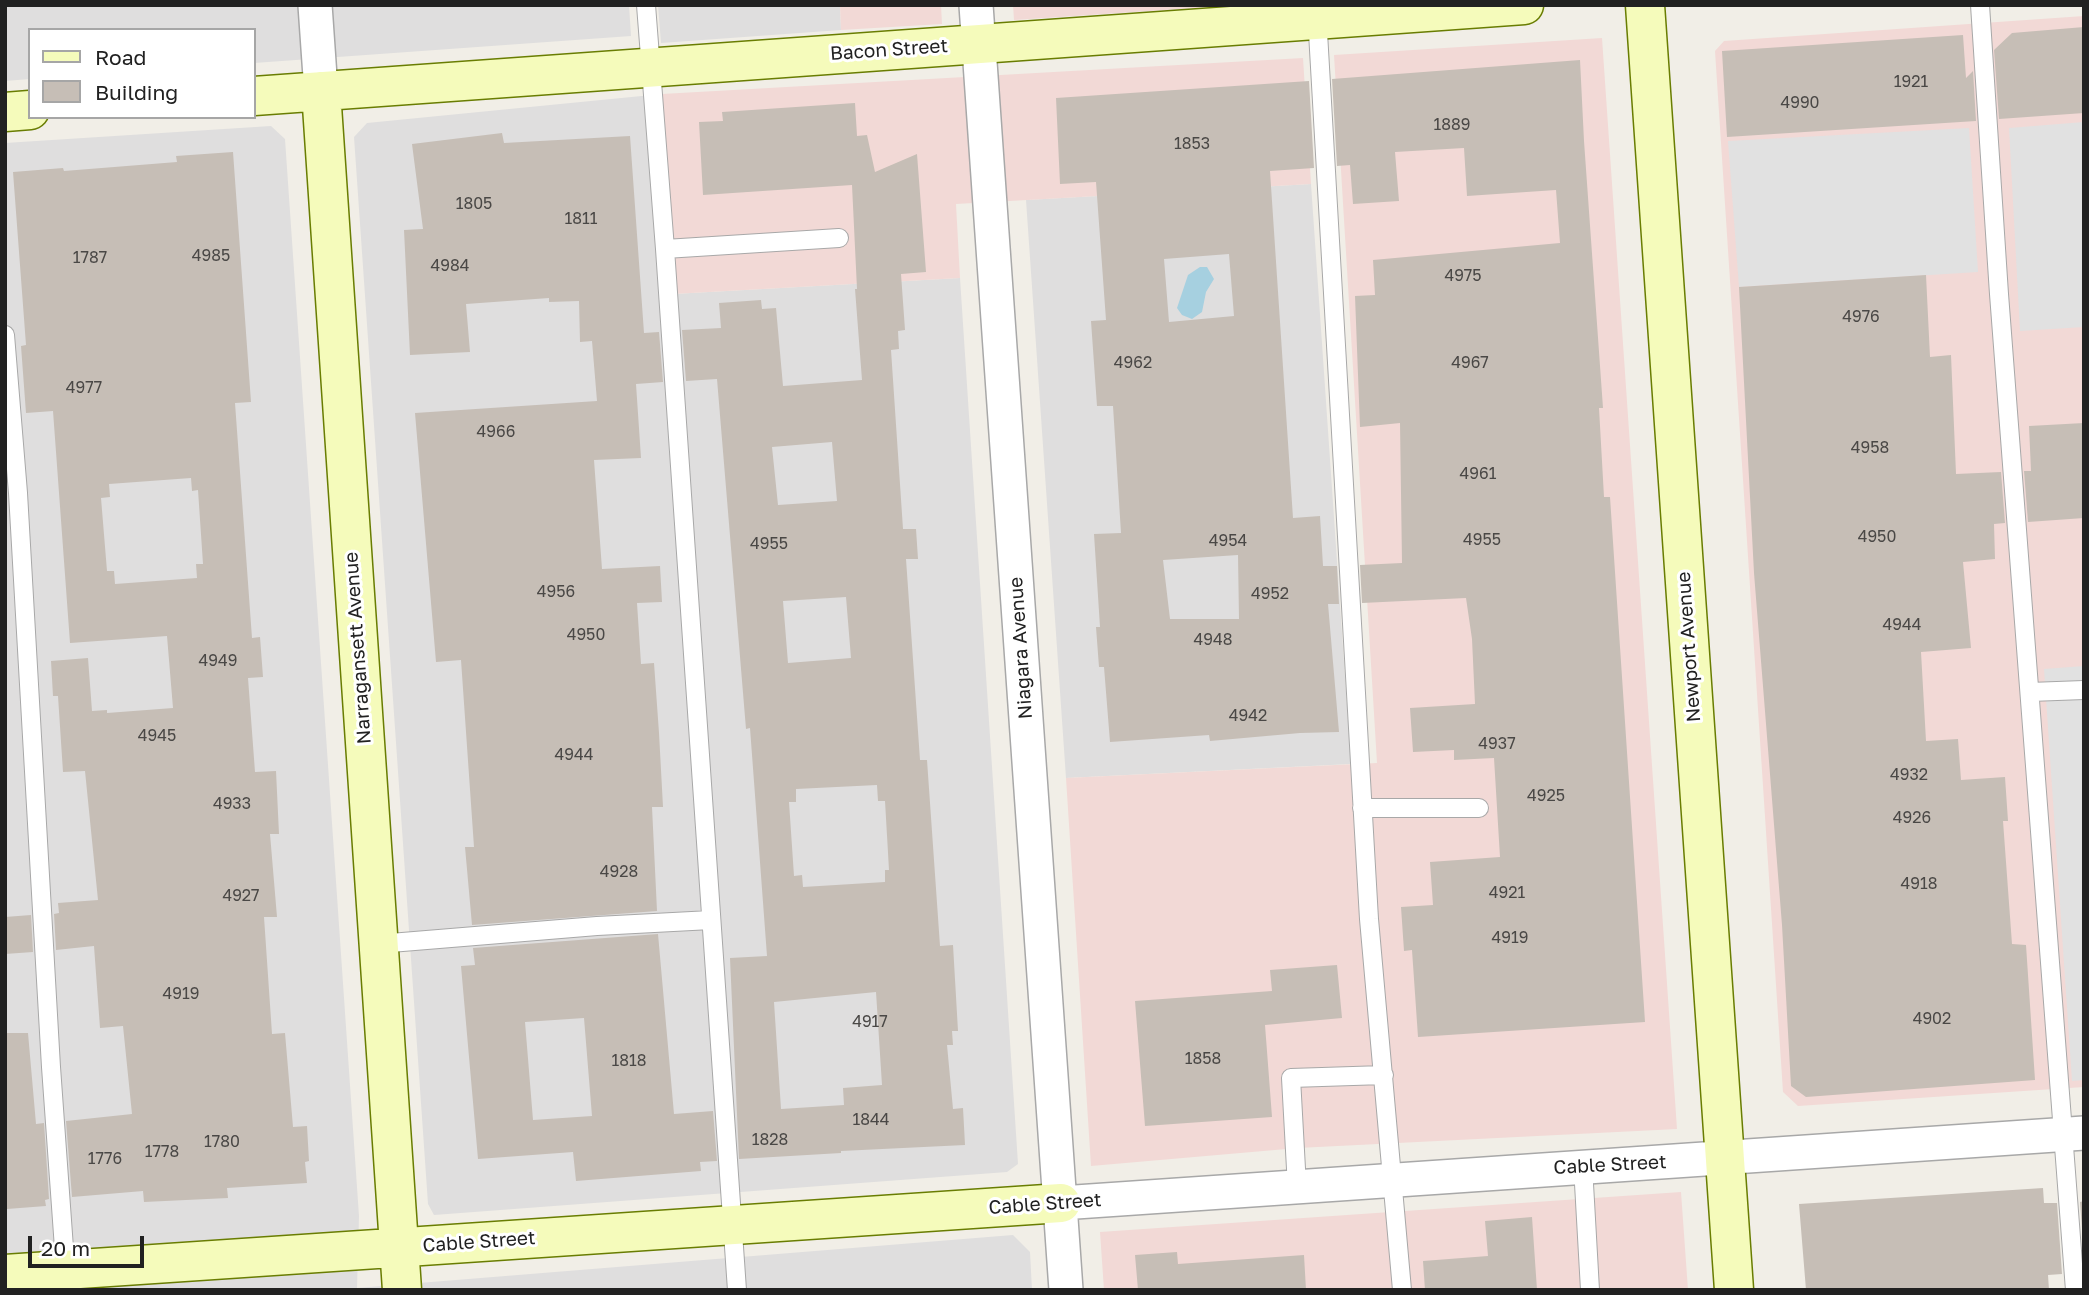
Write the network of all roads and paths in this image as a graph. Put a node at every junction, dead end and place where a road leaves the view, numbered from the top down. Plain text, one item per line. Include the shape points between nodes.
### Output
1 (315, 5) edge
2 (646, 5) edge
3 (976, 5) edge
4 (1524, 5) edge
5 (1645, 5) edge
6 (1980, 5) edge
7 (1317, 13) edge
8 (979, 44) junction
9 (651, 67) junction
10 (321, 91) junction
11 (256, 96) edge
12 (28, 110) edge
13 (5, 112) edge
14 (839, 238) dead end
15 (665, 249) junction
16 (5, 335) edge
17 (2084, 690) edge
18 (2030, 692) junction
19 (1362, 808) junction
20 (1479, 808) dead end
21 (711, 920) junction
22 (378, 944) junction
23 (1384, 1076) junction
24 (2074, 1133) edge
25 (1725, 1158) junction
26 (1583, 1166) junction
27 (1394, 1180) junction
28 (1297, 1186) junction
29 (1061, 1203) junction
30 (732, 1224) junction
31 (399, 1247) junction
32 (5, 1274) edge
33 (66, 1280) edge
34 (402, 1290) edge
35 (737, 1290) edge
36 (1066, 1290) edge
37 (1402, 1290) edge
38 (1590, 1290) edge
39 (1734, 1290) edge
40 (2075, 1290) edge

1 - 10 street, Narragansett Avenue
2 - 9 lane
3 - 8 street, Niagara Avenue
4 - 7 street, Bacon Street
5 - 25 street, Newport Avenue
6 - 18 lane
7 - 8 street, Bacon Street
7 - 19 lane
8 - 9 street, Bacon Street
8 - 29 street, Niagara Avenue
9 - 10 street, Bacon Street
9 - 15 lane
10 - 11 street, Bacon Street
10 - 22 street, Narragansett Avenue
12 - 13 street
14 - 15 lane
15 - 21 lane
16 - 33 lane
17 - 18 lane
18 - 24 lane
19 - 20 lane
19 - 23 lane
21 - 22 lane
21 - 30 lane
22 - 31 street, Narragansett Avenue
23 - 27 lane
23 - 28 lane via 1291,1078
24 - 25 street, Cable Street
24 - 40 lane
25 - 26 street, Cable Street
25 - 39 street, Newport Avenue
26 - 27 street, Cable Street
26 - 38 lane
27 - 28 street, Cable Street
27 - 37 lane
28 - 29 street, Cable Street
29 - 30 street, Cable Street
29 - 36 street, Niagara Avenue
30 - 31 street, Cable Street
30 - 35 lane
31 - 33 street, Cable Street
31 - 34 street, Narragansett Avenue
32 - 33 street, Cable Street

